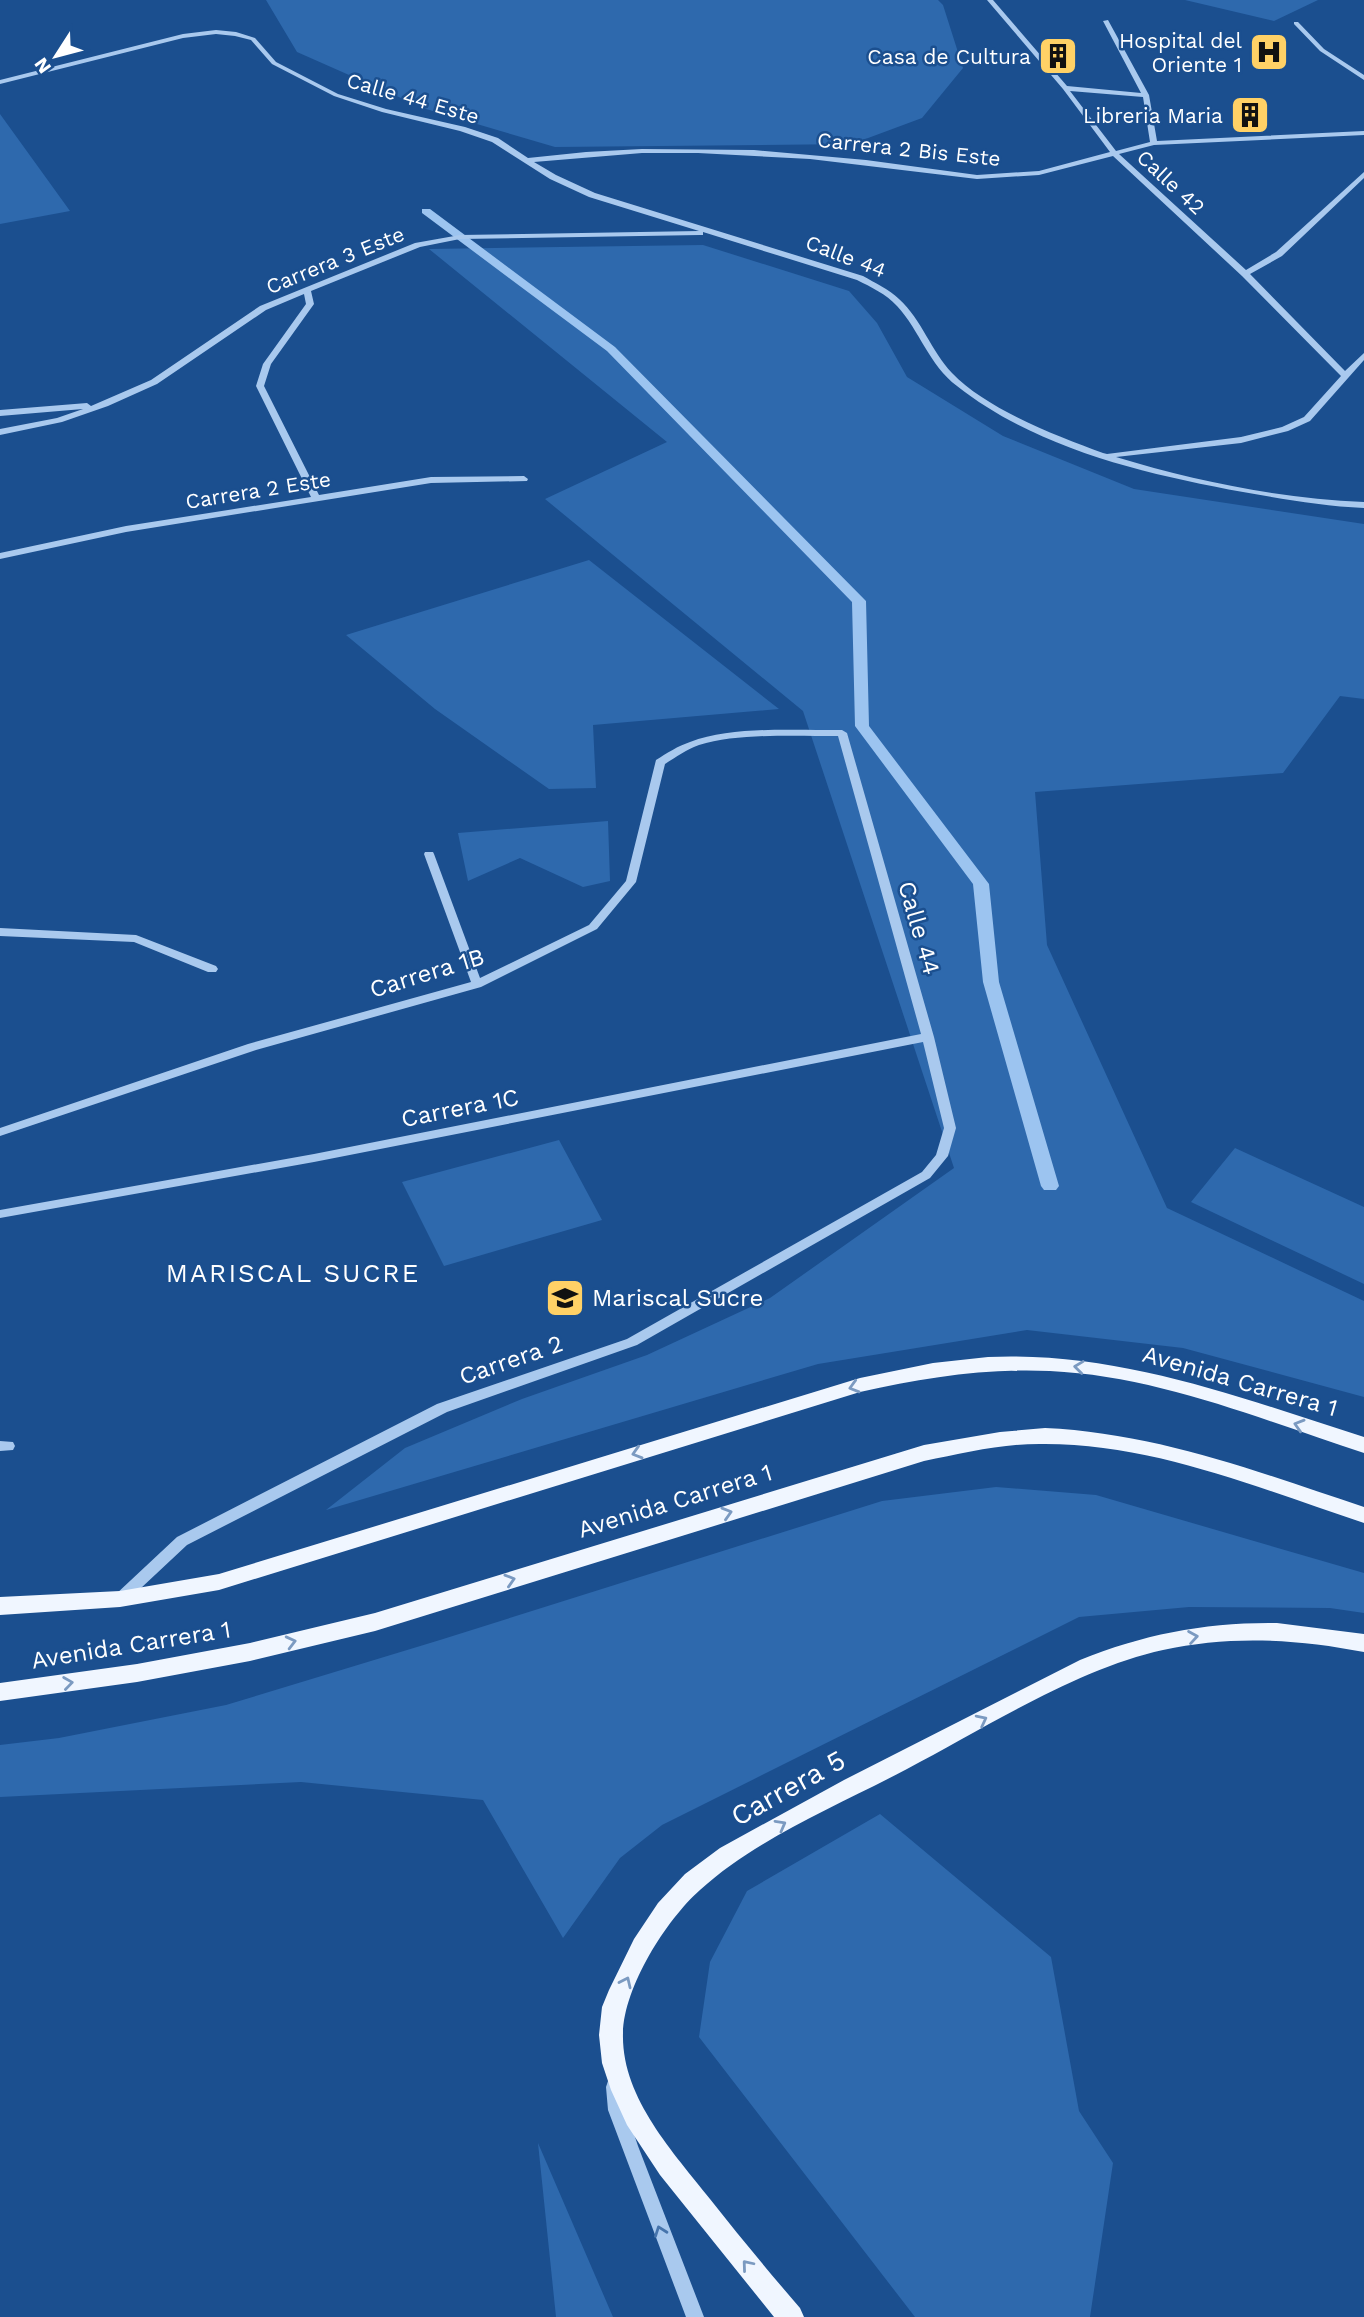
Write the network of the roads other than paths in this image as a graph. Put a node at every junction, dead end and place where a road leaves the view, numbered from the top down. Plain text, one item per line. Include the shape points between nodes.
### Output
1 (990, 0) edge
2 (1106, 21) dead end
3 (1296, 23) dead end
4 (1364, 78) edge
5 (0, 82) edge
6 (1065, 88) junction
7 (1146, 95) junction
8 (1364, 133) edge
9 (1154, 143) junction
10 (1115, 154) junction
11 (530, 160) junction
12 (1364, 174) edge
13 (714, 232) junction
14 (1245, 274) junction
15 (307, 290) junction
16 (1364, 355) edge
17 (1344, 375) junction
18 (105, 404) junction
19 (0, 413) edge
20 (0, 432) edge
21 (1104, 456) junction
22 (524, 479) dead end
23 (316, 498) junction
24 (1364, 505) edge
25 (0, 556) edge
26 (796, 733) joint
27 (429, 854) dead end
28 (0, 932) edge
29 (212, 969) dead end
30 (477, 984) junction
31 (928, 1037) junction
32 (0, 1132) edge
33 (926, 1175) joint
34 (0, 1214) edge
35 (1364, 1445) edge
36 (1364, 1515) edge
37 (120, 1598) junction
38 (0, 1606) edge
39 (1364, 1643) edge
40 (0, 1692) edge
41 (612, 2048) junction
42 (695, 2317) edge
43 (791, 2317) edge

1 - 6 street, Calle 42
2 - 7 street
3 - 4 street via 1322,50
5 - 11 street, Calle 44 Este via 183,36 216,32 253,39 274,63 336,95 463,129
6 - 7 street
6 - 10 street, Calle 42
7 - 9 street
8 - 9 street, Carrera 2 Bis Este
9 - 10 street, Carrera 2 Bis Este
10 - 11 street, Carrera 2 Bis Este via 1039,173 997,177 858,160 723,151 603,152
10 - 14 street, Calle 42
11 - 13 street, Calle 44 via 592,195
12 - 14 street via 1279,254
13 - 15 street, Carrera 3 Este via 460,237 418,245
13 - 21 street, Calle 44 via 842,271 889,294 942,369 959,383 1006,414
14 - 17 street, Calle 42
15 - 18 street, Carrera 3 Este via 263,308 154,382
15 - 23 street via 310,304 267,364 260,386
16 - 17 street
17 - 21 street via 1307,419 1285,429 1241,440
18 - 19 street
18 - 20 street, Carrera 3 Este via 59,420
21 - 24 street, Calle 44 via 1191,481 1323,503
22 - 23 street, Carrera 2 Este via 431,480
23 - 25 street, Carrera 2 Este via 126,529
26 - 30 street, Carrera 1B via 703,741 660,762 631,882 593,926
26 - 31 street, Calle 44 via 842,733
27 - 30 street
28 - 29 street via 136,939
30 - 32 street, Carrera 1B via 252,1047
31 - 33 street, Calle 44 via 950,1128 942,1156
31 - 34 street, Carrera 1C via 314,1158
33 - 37 street, Carrera 2 via 632,1342 442,1408 182,1541
35 -> 37 main road, Avenida Carrera 1 via 1157,1381 1079,1366 1009,1362 933,1368 860,1385 219,1581
40 -> 36 main road, Avenida Carrera 1 via 200,1662 375,1622 925,1452 986,1441 1046,1436 1112,1442 1192,1459
37 - 38 main road, Avenida Carrera 1
41 -> 39 main road, Carrera 5 via 614,2007 648,1933 673,1900 709,1867 808,1810 1062,1679 1133,1649 1247,1631 1292,1632
42 -> 41 street, Carrera 5 via 617,2110
43 -> 41 main road via 651,2144 625,2094

